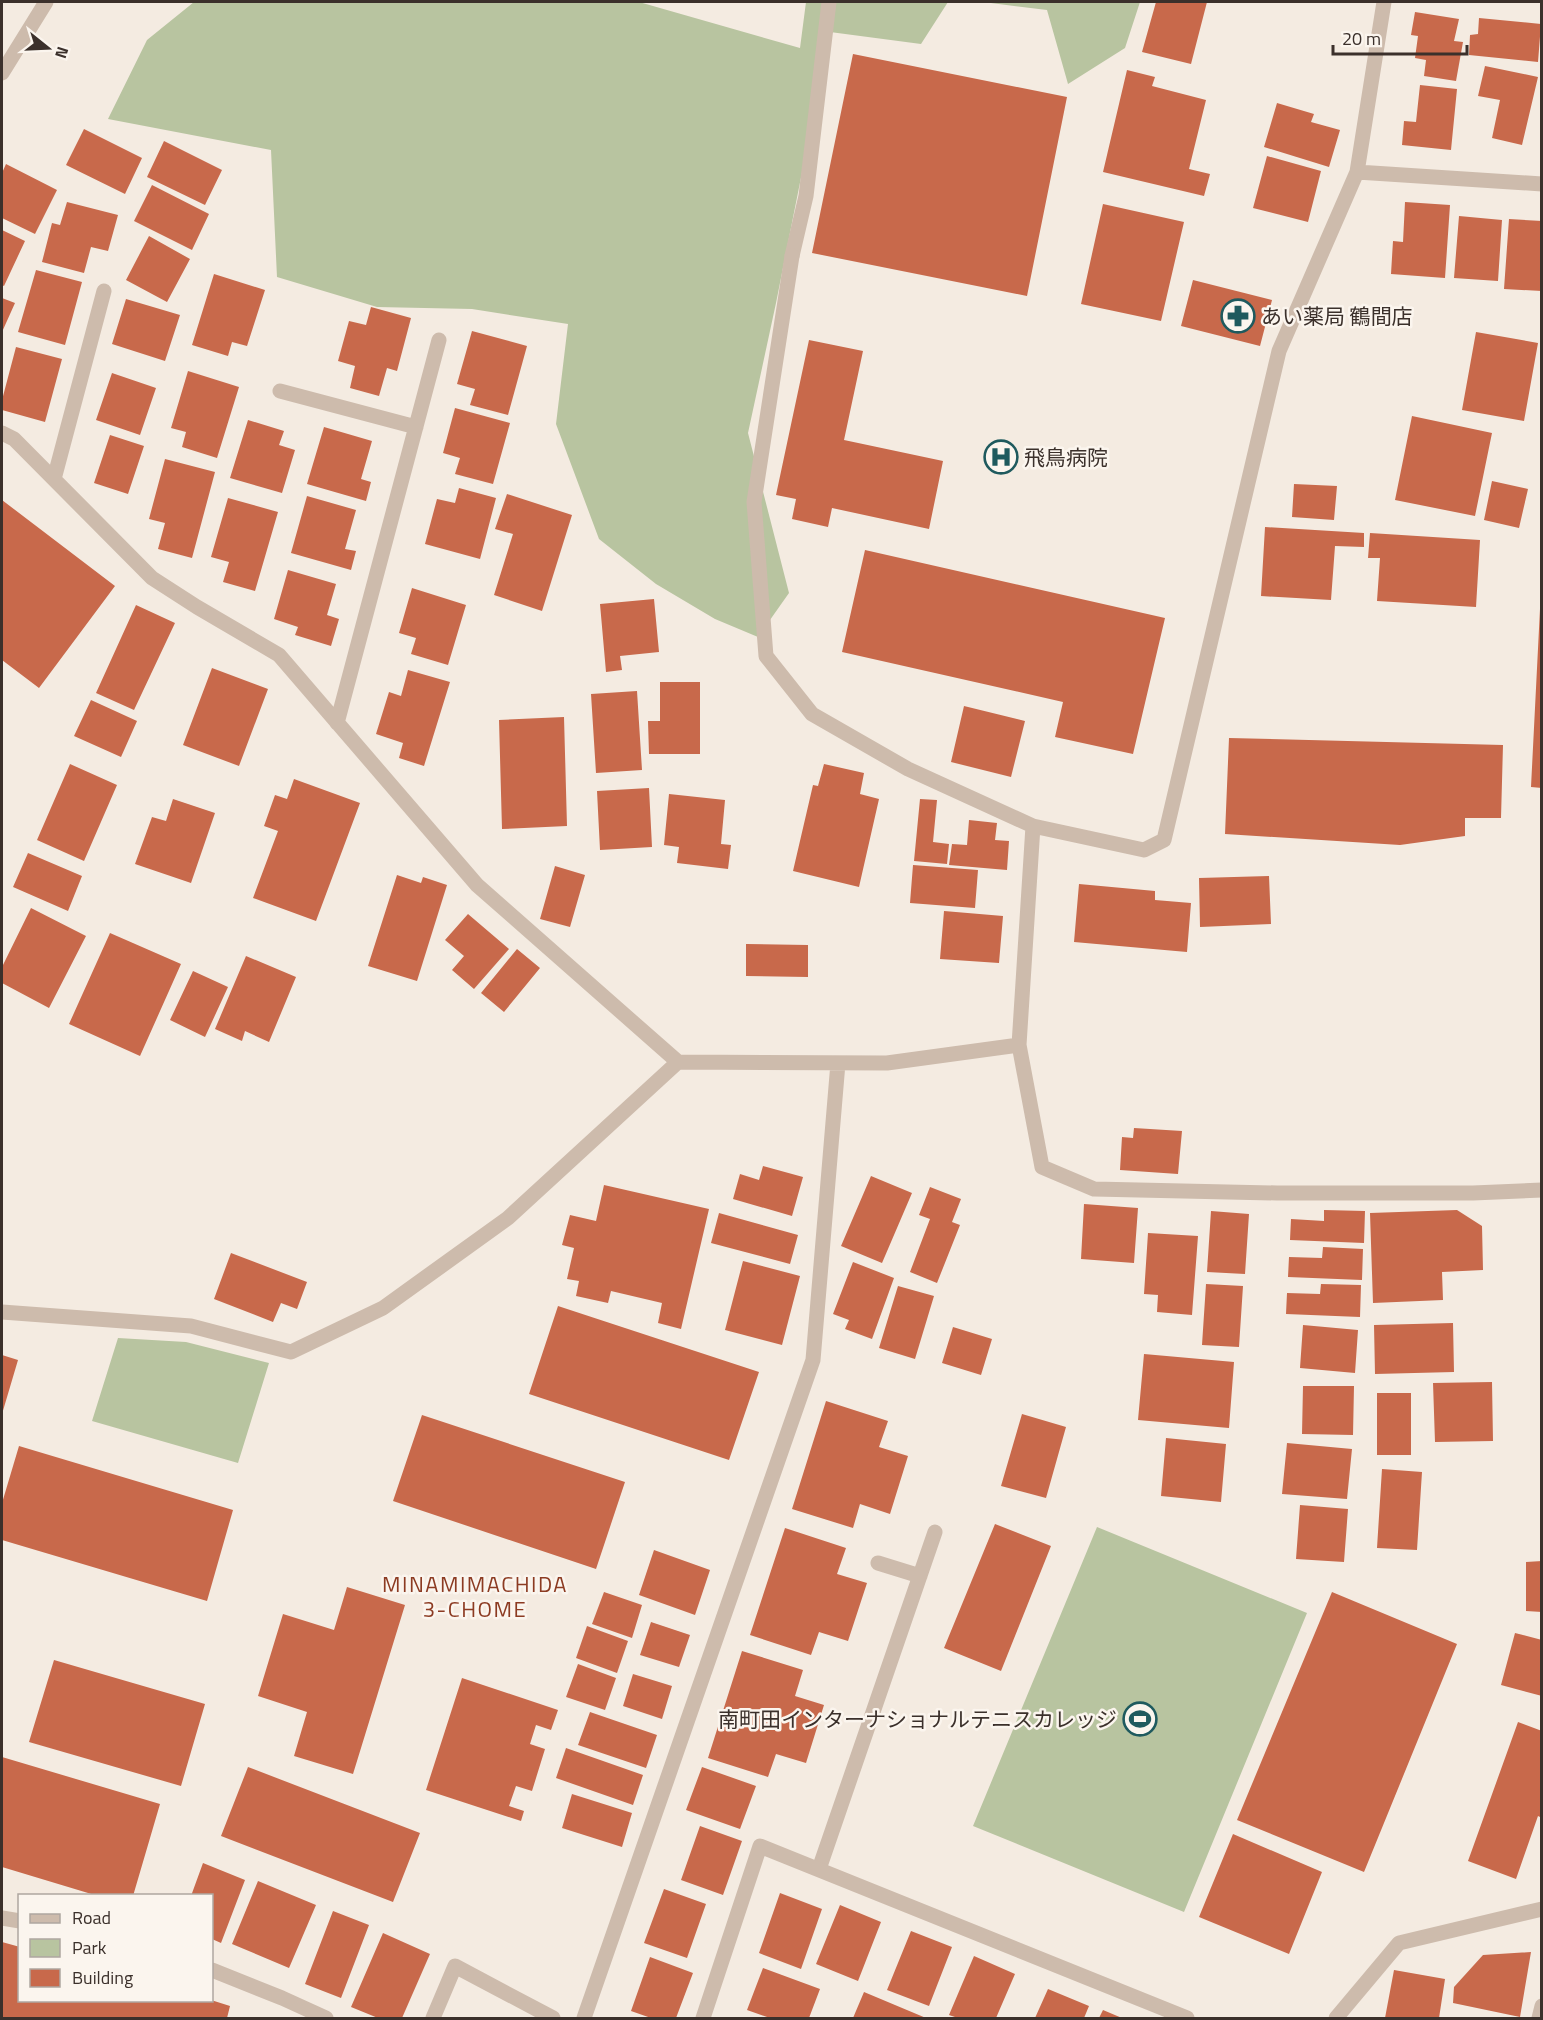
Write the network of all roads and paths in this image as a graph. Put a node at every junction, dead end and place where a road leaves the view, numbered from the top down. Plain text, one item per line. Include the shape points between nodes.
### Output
1 (46, 2) edge
2 (828, 2) edge
3 (1384, 2) edge
4 (2, 73) edge
5 (1357, 172) junction
6 (1542, 184) edge
7 (104, 291) dead end
8 (439, 340) dead end
9 (280, 391) dead end
10 (416, 428) junction
11 (2, 433) edge
12 (54, 479) junction
13 (337, 723) junction
14 (1033, 826) junction
15 (1019, 1045) junction
16 (678, 1062) junction
17 (838, 1063) junction
18 (1542, 1190) edge
19 (2, 1311) edge
20 (935, 1532) dead end
21 (878, 1563) dead end
22 (920, 1576) junction
23 (819, 1869) junction
24 (1542, 1909) edge
25 (2, 1918) edge
26 (18, 1921) edge
27 (213, 1970) edge
28 (1542, 2006) edge
29 (326, 2019) edge
30 (433, 2019) edge
31 (553, 2019) edge
32 (584, 2019) edge
33 (703, 2019) edge
34 (1187, 2019) edge
35 (1336, 2019) edge
36 (1539, 2019) edge

1 - 4 street
2 - 14 street via 806,196 792,256 754,502 766,656 812,714 909,769
3 - 5 street
5 - 6 street
5 - 14 street via 1279,351 1164,840 1144,850
7 - 12 street
8 - 10 street
9 - 10 street
10 - 13 street
11 - 12 street via 14,439
12 - 13 street via 152,578 279,655
13 - 16 street via 477,885
14 - 15 street
15 - 17 street via 887,1063
15 - 18 street via 1042,1167 1094,1189 1266,1193
16 - 17 street
16 - 19 street via 508,1218 383,1308 291,1352 191,1326
17 - 32 street via 813,1360
20 - 22 street
21 - 22 street
22 - 23 street
23 - 33 street via 760,1846
23 - 34 street
24 - 35 street via 1399,1943
25 - 26 street
27 - 29 street
28 - 36 street
30 - 31 street via 455,1966

